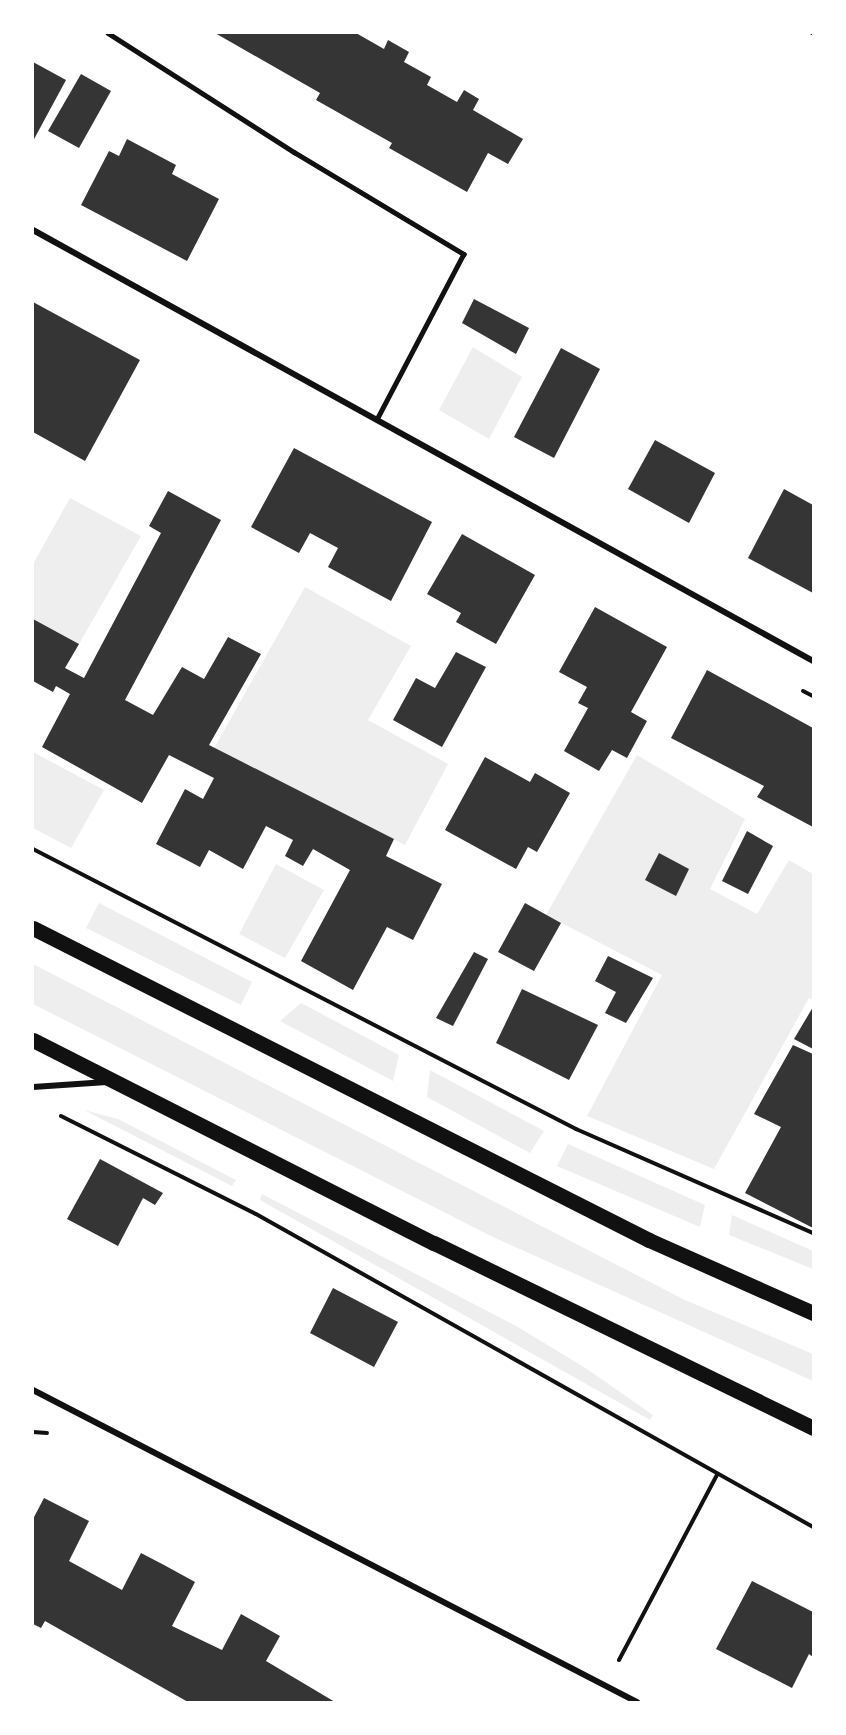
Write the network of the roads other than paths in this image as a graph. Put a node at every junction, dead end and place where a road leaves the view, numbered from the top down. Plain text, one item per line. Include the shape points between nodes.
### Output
1 (108, 33) edge
2 (33, 230) edge
3 (377, 420) junction
4 (813, 661) edge
5 (33, 928) edge
6 (33, 1040) edge
7 (115, 1081) junction
8 (33, 1087) edge
9 (813, 1313) edge
10 (33, 1390) edge
11 (813, 1428) edge
12 (637, 1702) edge

1 - 3 lane via 294,152 464,254
2 - 3 street
3 - 4 street
5 - 9 main road via 638,1234
6 - 7 main road
7 - 8 street
7 - 11 main road
10 - 12 street

